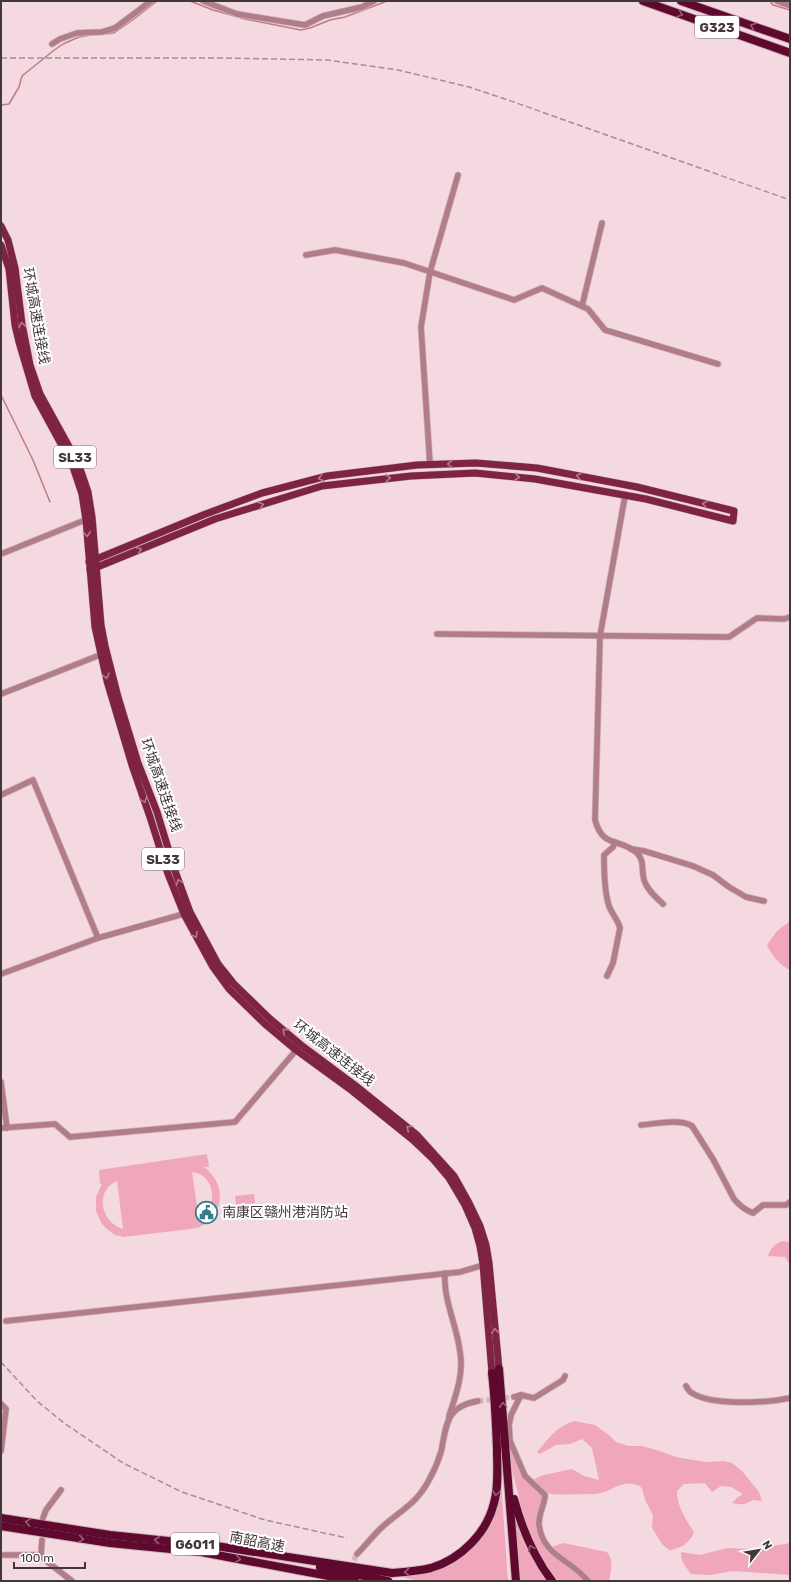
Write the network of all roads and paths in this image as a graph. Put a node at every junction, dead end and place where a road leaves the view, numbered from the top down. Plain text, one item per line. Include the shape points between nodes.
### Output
1 (151, 1) edge
2 (203, 1) edge
3 (374, 1) edge
4 (643, 1) edge
5 (681, 1) edge
6 (777, 1) edge
7 (790, 6) edge
8 (790, 39) edge
9 (52, 44) dead end
10 (790, 53) edge
11 (458, 175) dead end
12 (602, 223) dead end
13 (1, 226) edge
14 (1, 244) edge
15 (306, 254) dead end
16 (430, 272) junction
17 (582, 306) junction
18 (718, 364) dead end
19 (430, 465) junction
20 (625, 496) junction
21 (89, 518) junction
22 (1, 554) edge
23 (93, 560) junction
24 (93, 569) junction
25 (790, 617) edge
26 (437, 634) dead end
27 (600, 636) junction
28 (104, 653) junction
29 (1, 694) edge
30 (1, 795) edge
31 (615, 842) junction
32 (631, 849) junction
33 (764, 901) dead end
34 (663, 904) dead end
35 (187, 913) junction
36 (98, 938) junction
37 (1, 974) edge
38 (607, 976) dead end
39 (299, 1048) junction
40 (1, 1082) edge
41 (641, 1125) dead end
42 (4, 1128) edge
43 (790, 1202) edge
44 (486, 1264) junction
45 (444, 1273) junction
46 (6, 1321) dead end
47 (496, 1371) junction
48 (566, 1376) dead end
49 (686, 1386) dead end
50 (521, 1395) junction
51 (514, 1397) tunnel mouth
52 (790, 1398) edge
53 (478, 1401) tunnel mouth
54 (1, 1404) edge
55 (446, 1425) junction
56 (496, 1440) junction
57 (1, 1451) edge
58 (507, 1472) junction
59 (61, 1490) dead end
60 (1, 1518) edge
61 (43, 1518) dead end
62 (1, 1526) edge
63 (42, 1540) dead end
64 (203, 1544) junction
65 (41, 1554) junction
66 (357, 1554) tunnel mouth
67 (1, 1555) edge
68 (72, 1581) edge
69 (355, 1581) edge
70 (388, 1581) edge
71 (511, 1581) edge
72 (516, 1581) edge
73 (552, 1581) edge
74 (588, 1581) edge

1 - 9 street via 114,28 102,32 77,33
2 - 3 street via 237,14 304,26 323,16 362,7
4 -> 10 highway, G323
8 -> 5 highway, G323
6 - 7 street
11 - 16 street
12 - 17 street
21 -> 13 main road, 环城高速连接线 / SL33 via 88,492 78,463 40,394 30,365 15,268 8,240
14 - 21 main road, 环城高速连接线 / SL33 via 9,269 15,325 25,366 35,396 72,464
15 - 16 street via 335,250 404,263
16 - 17 street via 514,300 542,288
16 - 19 street via 421,327
17 - 18 street via 588,309 605,330
20 -> 19 main road via 733,521 734,511 637,487 537,468 476,463
19 -> 23 main road via 327,476 262,493 203,514
24 -> 20 main road via 215,519 322,486 411,476 475,473 535,479
20 - 27 street
21 - 22 street
21 - 23 main road, 环城高速连接线 / SL33
23 - 24 main road, 环城高速连接线 / SL33
24 - 28 main road, 环城高速连接线 / SL33
25 - 27 street via 757,618 729,637
26 - 27 street
27 - 31 street via 595,820 603,837
28 - 29 street
28 - 35 main road, 环城高速连接线 / SL33 via 138,762 157,812
30 - 36 street via 33,780
31 - 32 street
31 - 38 street via 604,856 609,906 620,928 613,963
32 - 33 street via 693,866 714,875 746,897
32 - 34 street via 642,862 644,880
35 - 36 street
35 - 39 main road, 环城高速连接线 / SL33 via 218,964 234,984
36 - 37 street
39 - 42 street via 235,1122 70,1136 56,1124
39 - 44 main road, 环城高速连接线 / SL33 via 417,1135 437,1155 454,1176 480,1226
40 - 42 street
41 - 43 street via 676,1122 692,1126 714,1159 734,1199 749,1212 753,1213 763,1205 786,1205
44 - 45 street via 460,1272
44 - 47 main road, 环城高速连接线 / SL33
45 - 46 street
45 - 55 street via 461,1362 457,1392
47 - 56 highway
58 -> 47 highway
48 - 50 street via 534,1398
49 - 52 street via 691,1393 723,1402 775,1402
50 - 51 street
50 - 74 street via 511,1415 509,1433 513,1450 526,1476 545,1495 539,1523 541,1534 553,1554
53 - 55 street via 456,1409
54 - 57 street via 6,1409
55 - 66 street via 438,1462 422,1491
56 -> 64 highway via 496,1490 488,1520 478,1536 462,1552 433,1567 392,1573
56 - 71 highway via 503,1476
58 - 72 highway
73 -> 58 highway via 533,1553 526,1537
59 - 61 street
64 -> 60 highway, 南韶高速 / G6011 via 110,1535
62 -> 69 highway, 南韶高速 / G6011 via 110,1543 201,1552
63 - 65 street
64 - 70 highway, 南韶高速 / G6011
65 - 67 street
65 - 68 street

